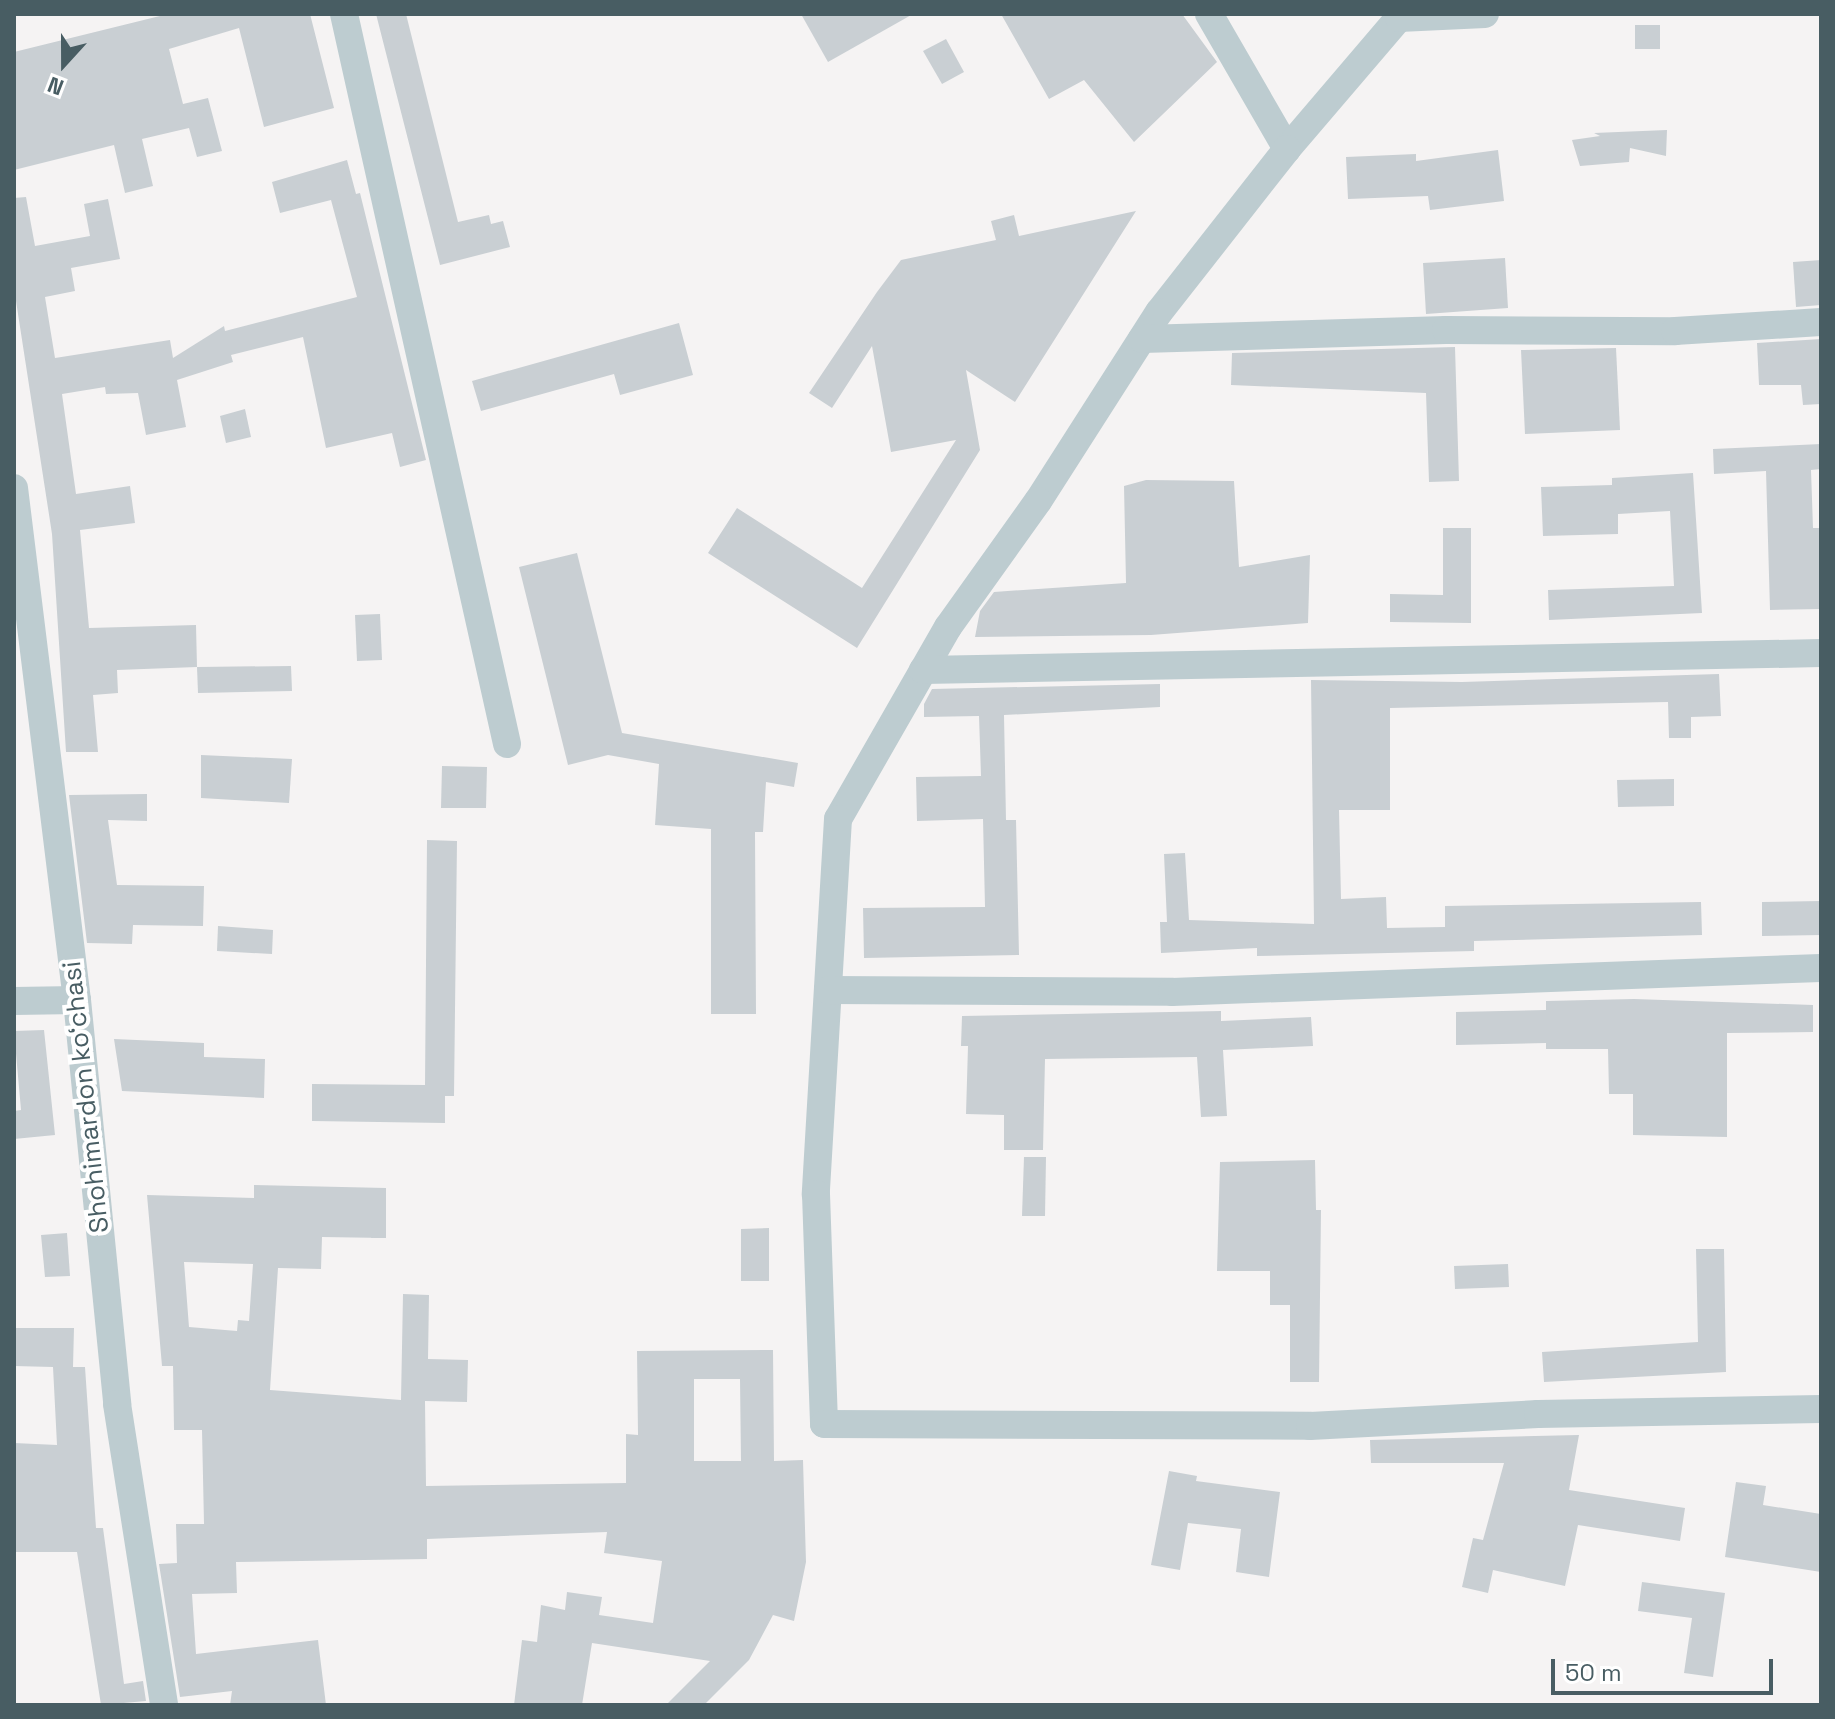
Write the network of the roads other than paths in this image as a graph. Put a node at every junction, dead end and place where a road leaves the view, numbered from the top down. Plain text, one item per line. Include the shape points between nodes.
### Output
1 (344, 14) edge
2 (1209, 14) edge
3 (1485, 14) edge
4 (1398, 16) edge
5 (1287, 149) junction
6 (1821, 322) edge
7 (1142, 339) junction
8 (14, 488) edge
9 (1821, 653) edge
10 (923, 670) junction
11 (507, 744) dead end
12 (1821, 968) edge
13 (828, 990) junction
14 (77, 1000) junction
15 (14, 1001) edge
16 (1821, 1409) edge
17 (164, 1705) edge

1 - 11 street
2 - 5 street
3 - 4 street
4 - 5 street
5 - 7 street
6 - 7 street via 1675,331 1446,330
7 - 10 street
8 - 14 street, Shohimardon koʻchasi
9 - 10 street
10 - 13 street via 838,819
12 - 13 street via 1172,992
13 - 16 street via 816,1194 824,1424 1310,1426 1538,1414
14 - 15 street
14 - 17 street, Shohimardon koʻchasi via 117,1404

